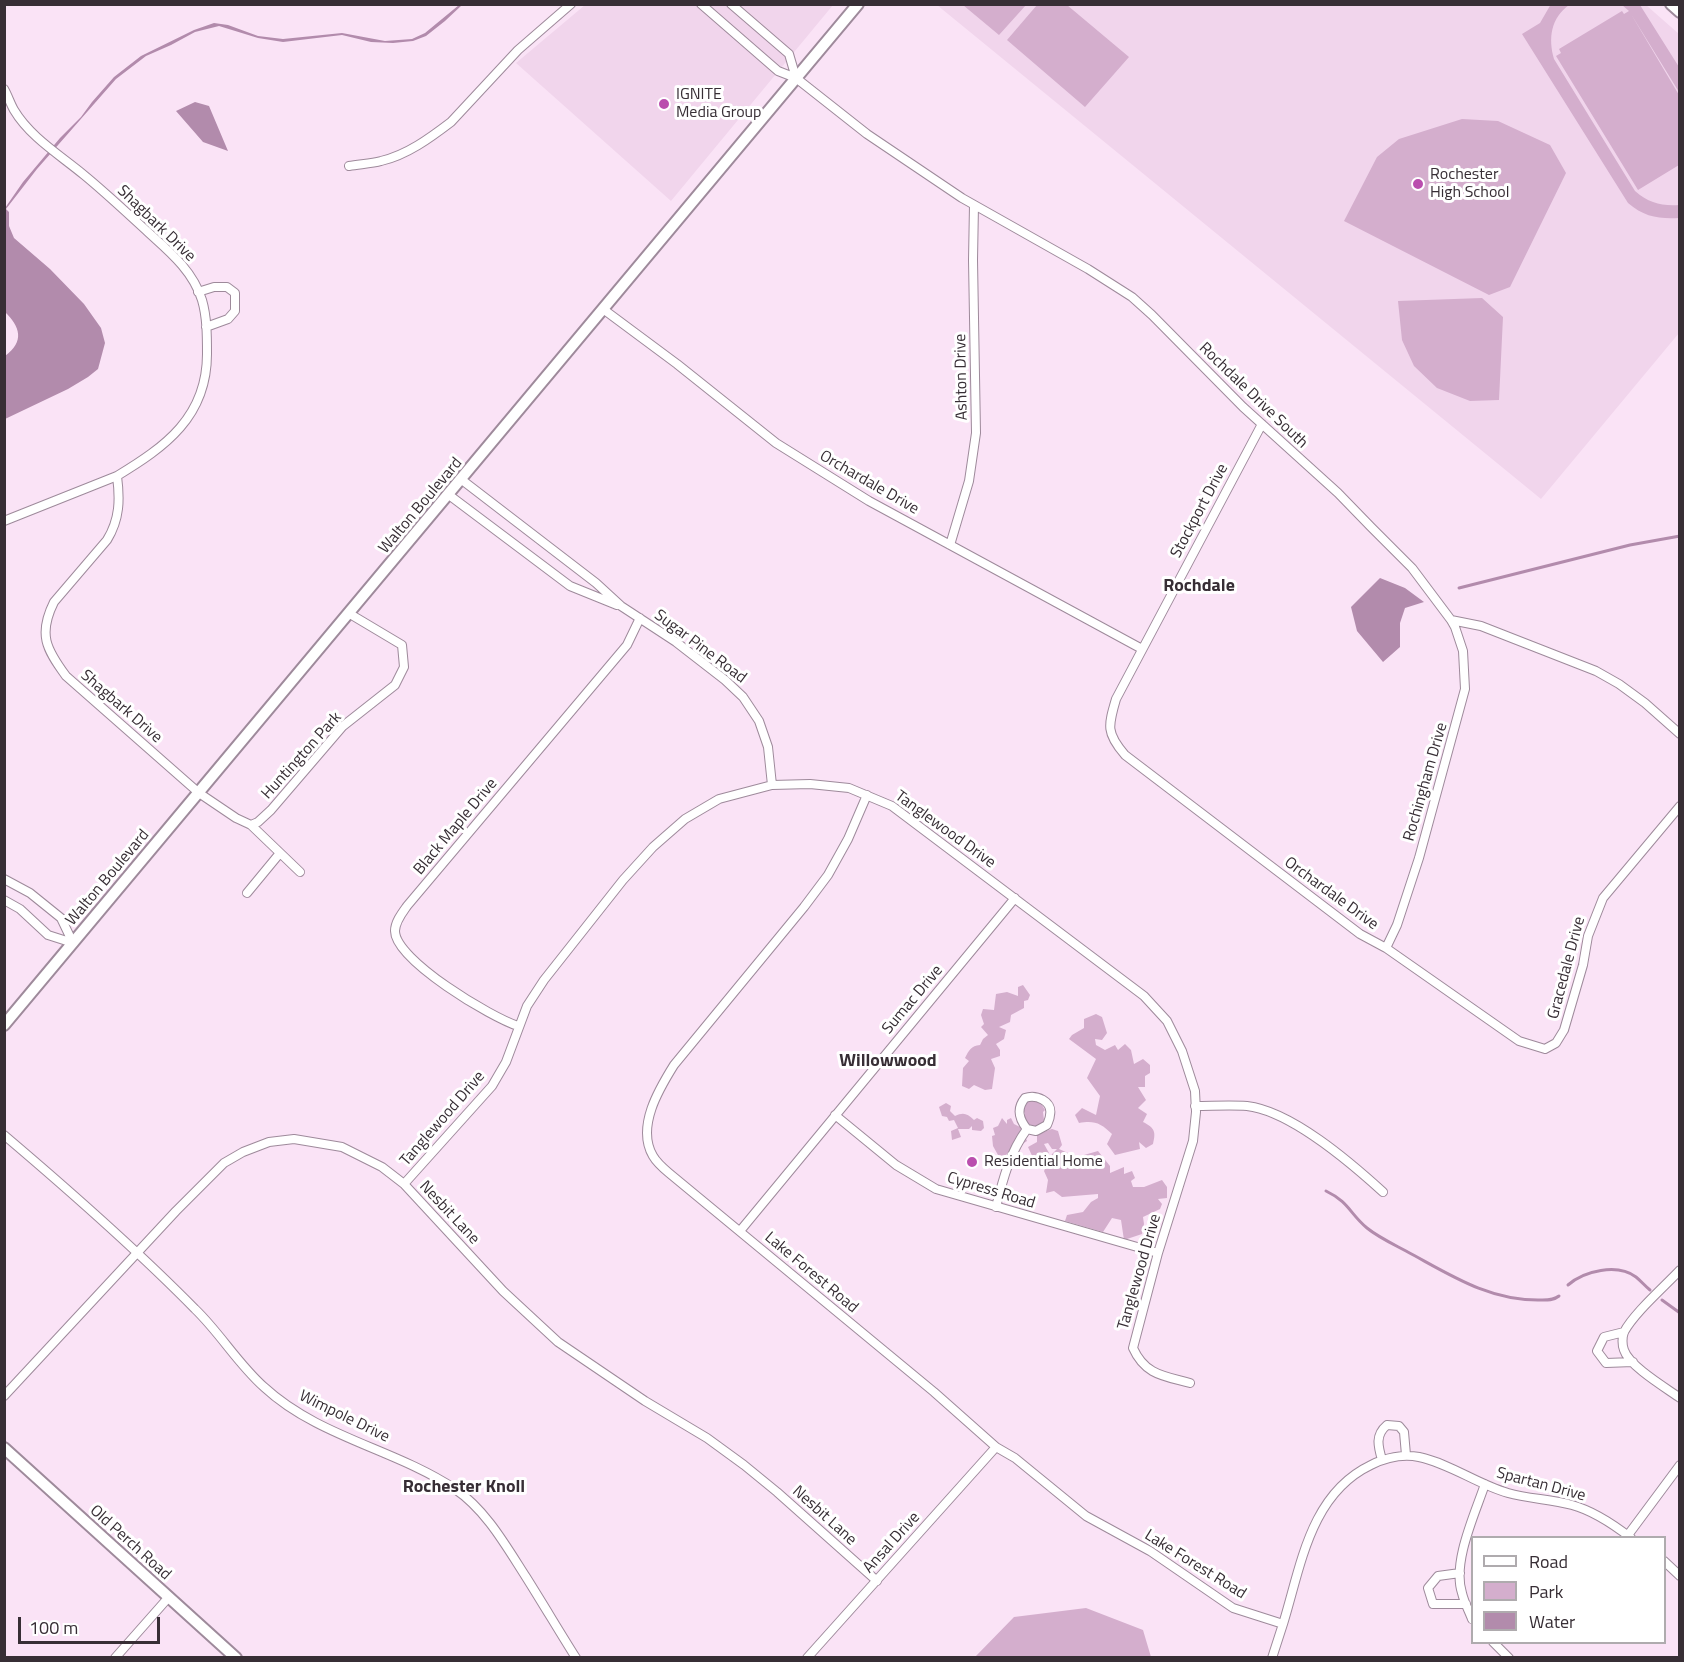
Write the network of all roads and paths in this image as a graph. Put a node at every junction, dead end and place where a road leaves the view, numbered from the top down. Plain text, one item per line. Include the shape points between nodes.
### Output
1 (572, 4) edge
2 (701, 4) edge
3 (731, 4) edge
4 (858, 4) edge
5 (796, 78) junction
6 (4, 89) edge
7 (348, 166) dead end
8 (974, 205) junction
9 (198, 292) junction
10 (603, 309) junction
11 (206, 327) junction
12 (1262, 424) junction
13 (117, 476) junction
14 (462, 480) junction
15 (449, 495) junction
16 (4, 521) edge
17 (950, 545) junction
18 (621, 606) junction
19 (350, 614) junction
20 (640, 618) junction
21 (1451, 620) junction
22 (1142, 649) junction
23 (1680, 734) edge
24 (1114, 742) joint
25 (772, 786) junction
26 (200, 793) junction
27 (867, 795) junction
28 (1680, 806) edge
29 (251, 825) junction
30 (280, 854) junction
31 (300, 872) dead end
32 (4, 879) edge
33 (247, 893) dead end
34 (1015, 898) junction
35 (4, 900) edge
36 (74, 943) junction
37 (1386, 948) junction
38 (4, 1025) edge
39 (518, 1026) junction
40 (1545, 1048) joint
41 (1195, 1106) junction
42 (835, 1115) junction
43 (1027, 1129) junction
44 (4, 1134) edge
45 (404, 1184) junction
46 (1383, 1192) dead end
47 (996, 1207) junction
48 (740, 1231) junction
49 (137, 1253) junction
50 (1158, 1253) junction
51 (1680, 1270) edge
52 (1624, 1332) junction
53 (1633, 1362) junction
54 (1190, 1383) dead end
55 (4, 1396) edge
56 (1680, 1398) edge
57 (996, 1447) junction
58 (4, 1448) edge
59 (1407, 1455) junction
60 (1382, 1460) junction
61 (1680, 1465) edge
62 (1485, 1484) junction
63 (1630, 1536) edge
64 (1666, 1562) edge
65 (1460, 1573) junction
66 (1680, 1576) edge
67 (877, 1581) junction
68 (168, 1598) junction
69 (1466, 1604) junction
70 (1471, 1615) edge
71 (1282, 1624) junction
72 (1495, 1644) edge
73 (115, 1658) edge
74 (236, 1658) edge
75 (576, 1658) edge
76 (807, 1658) edge
77 (1272, 1658) edge
78 (1509, 1658) edge

1 - 7 street via 518,50 464,108 417,146 381,161
2 - 5 street, Rochdale Drive South via 778,71
3 - 5 street via 789,54
4 - 5 main road, Walton Boulevard
5 - 8 street, Rochdale Drive South via 867,134
5 - 10 main road, Walton Boulevard
6 - 9 street, Shagbark Drive via 32,133 178,259
8 - 12 street, Rochdale Drive South via 1132,297
8 - 17 street, Ashton Drive via 976,433 969,481
9 - 11 street, Shagbark Drive
9 - 11 street via 227,287 235,293 235,311 228,319
10 - 14 main road, Walton Boulevard
10 - 17 street, Orchardale Drive via 776,443 869,501
11 - 13 street, Shagbark Drive via 207,364 190,417 154,453
12 - 21 street, Rochdale Drive South via 1412,568
12 - 22 street, Stockport Drive
13 - 16 street
13 - 26 street, Shagbark Drive via 120,498 114,529 54,602 45,626 45,640 66,676
14 - 15 main road, Walton Boulevard
14 - 18 street, Sugar Pine Road
15 - 18 street, Sugar Pine Road via 570,586
15 - 19 main road, Walton Boulevard
17 - 22 street, Orchardale Drive
18 - 20 street, Sugar Pine Road
19 - 26 main road, Walton Boulevard
19 - 29 street, Huntington Park via 402,645 404,667 395,685 343,726 271,810
20 - 25 street, Sugar Pine Road via 743,697 759,721 768,747
20 - 39 street, Black Maple Drive via 627,645 407,906 395,931 398,942 425,970 481,1010
21 - 23 street via 1481,626 1596,671 1645,703
21 - 37 street, Rochingham Drive via 1463,651 1466,689 1419,858
22 - 24 street, Stockport Drive via 1109,721
24 - 37 street, Orchardale Drive via 1125,755 1239,843 1360,934
25 - 27 street, Tanglewood Drive via 810,784 849,788
25 - 39 street, Tanglewood Drive via 719,799 685,819 653,847 544,980
26 - 29 street
26 - 36 main road, Walton Boulevard
27 - 34 street, Tanglewood Drive via 892,806
27 - 48 street, Lake Forest Road via 828,875 785,933 674,1065 653,1103 647,1136 657,1162
28 - 40 street, Gracedale Drive via 1604,898 1588,936 1564,1030 1556,1043
29 - 30 street
30 - 31 street
30 - 33 street
32 - 36 street via 30,893 61,918
34 - 41 street, Tanglewood Drive via 1144,996 1167,1021 1188,1069
34 - 42 street, Sumac Drive
35 - 36 street via 48,934
36 - 38 main road, Walton Boulevard
37 - 40 street, Orchardale Drive via 1519,1041
39 - 45 street, Tanglewood Drive via 506,1062 492,1086
41 - 46 street via 1248,1106 1275,1114 1310,1134
41 - 50 street, Tanglewood Drive via 1193,1141
42 - 47 street, Cypress Road via 896,1165 936,1189
42 - 48 street, Sumac Drive
43 - 43 street via 1019,1110 1025,1098 1036,1096 1050,1108 1051,1114 1047,1125 1036,1131
43 - 47 street via 1004,1174
44 - 49 street, Wimpole Drive
45 - 49 street, Nesbit Lane via 382,1167 342,1147 294,1139 269,1142 224,1163
45 - 67 street, Nesbit Lane via 503,1291 558,1342 744,1465
47 - 50 street, Cypress Road
48 - 57 street, Lake Forest Road
49 - 55 street, Nesbit Lane
49 - 75 street, Wimpole Drive via 210,1324 264,1388 315,1421 412,1464 456,1490 479,1511 500,1536
50 - 54 street, Tanglewood Drive via 1133,1348 1138,1361 1157,1375
51 - 52 street
52 - 53 street via 1624,1352
52 - 53 street via 1604,1337 1597,1351 1606,1363
53 - 56 street
57 - 67 street, Ansal Drive
57 - 71 street, Lake Forest Road via 1086,1516 1150,1551 1233,1608
58 - 68 main road, Old Perch Road
59 - 60 street, Spartan Drive
59 - 60 street via 1404,1432 1399,1426 1387,1425 1379,1434
59 - 62 street, Spartan Drive via 1433,1461
60 - 71 street, Spartan Drive via 1345,1480 1320,1512
61 - 63 street
62 - 63 street, Spartan Drive via 1509,1494 1574,1505
62 - 65 street via 1462,1553
64 - 66 street
65 - 69 street
65 - 69 street via 1438,1576 1428,1588 1433,1604
67 - 76 street, Ansal Drive
68 - 73 street
68 - 74 main road, Old Perch Road
69 - 70 street
71 - 77 street
72 - 78 street

